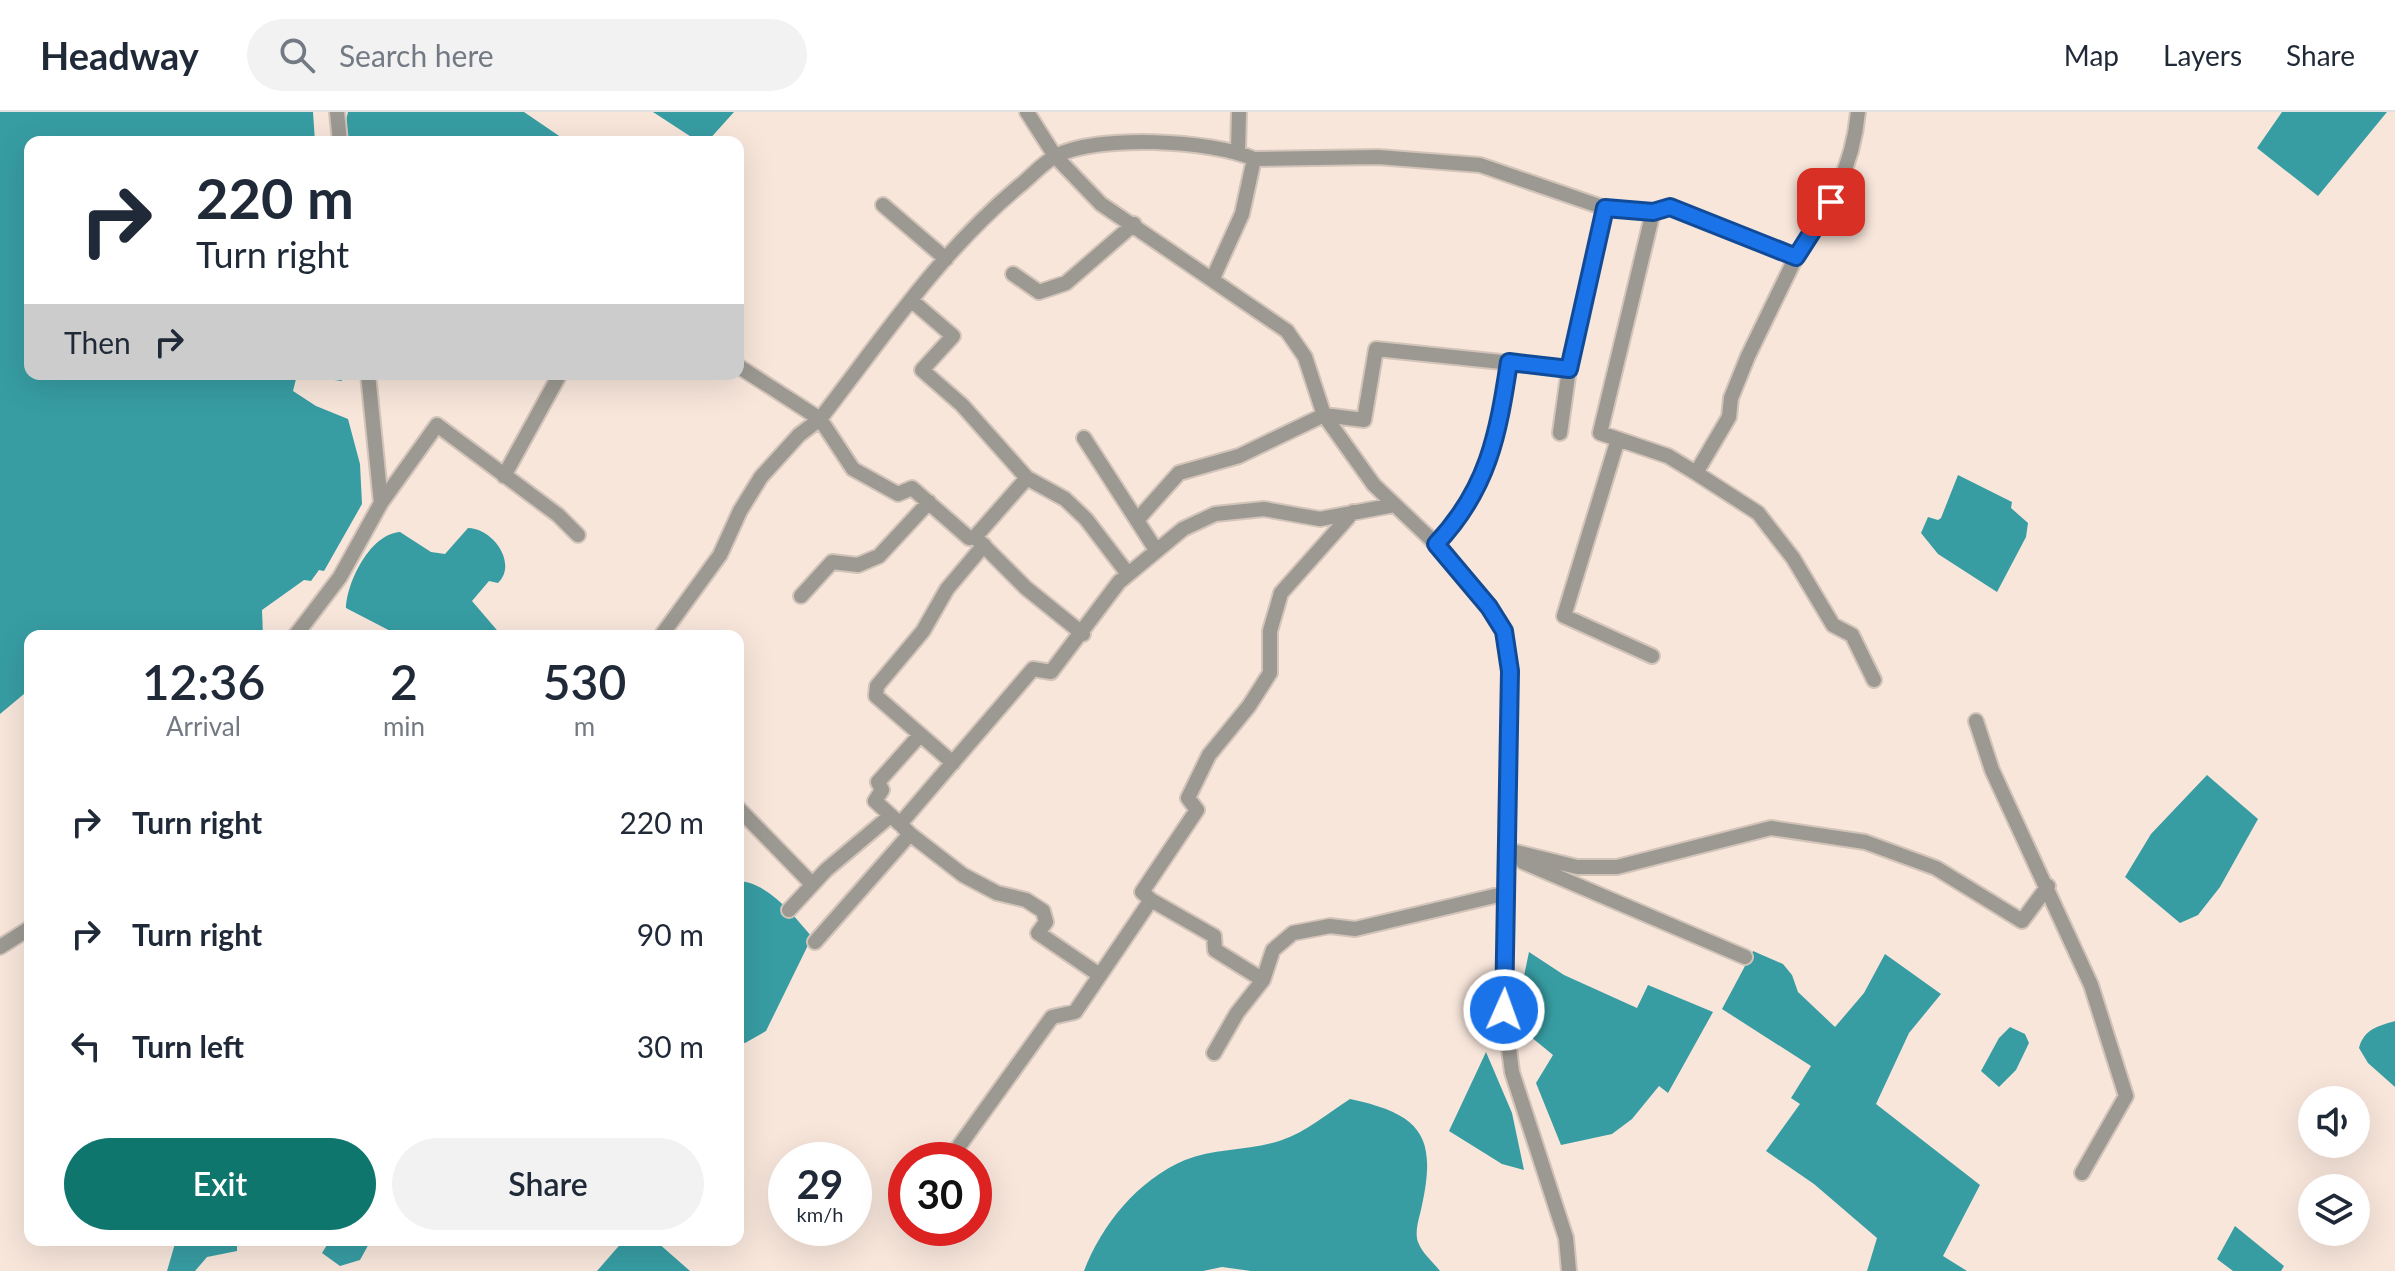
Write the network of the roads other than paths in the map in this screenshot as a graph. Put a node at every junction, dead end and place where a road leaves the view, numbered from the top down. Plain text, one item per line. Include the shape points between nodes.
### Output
1 (337, 112) edge
2 (1027, 112) edge
3 (1239, 112) edge
4 (1858, 112) edge
5 (339, 136) edge
6 (1238, 152) junction
7 (1055, 156) junction
8 (1254, 159) junction
9 (883, 205) dead end
10 (1605, 208) junction
11 (1653, 212) junction
12 (1134, 224) junction
13 (1796, 257) junction
14 (946, 259) junction
15 (1013, 274) dead end
16 (1213, 278) junction
17 (911, 300) junction
18 (1509, 362) junction
19 (1569, 369) junction
20 (744, 370) edge
21 (369, 380) edge
22 (557, 380) edge
23 (1324, 415) junction
24 (820, 419) junction
25 (1560, 433) dead end
26 (1084, 438) dead end
27 (1618, 439) junction
28 (1696, 473) junction
29 (504, 476) junction
30 (1027, 478) junction
31 (929, 502) junction
32 (381, 503) junction
33 (1394, 505) junction
34 (1353, 512) junction
35 (1138, 519) junction
36 (578, 535) dead end
37 (980, 541) junction
38 (1436, 544) junction
39 (1156, 550) junction
40 (1128, 574) junction
41 (801, 596) dead end
42 (300, 630) edge
43 (665, 630) edge
44 (1083, 634) junction
45 (1652, 656) dead end
46 (1874, 680) dead end
47 (1976, 721) dead end
48 (920, 735) junction
49 (953, 763) junction
50 (744, 814) edge
51 (900, 825) junction
52 (1508, 853) junction
53 (812, 884) junction
54 (2048, 886) junction
55 (1507, 893) junction
56 (1151, 900) junction
57 (789, 910) dead end
58 (24, 932) edge
59 (815, 942) dead end
60 (0, 947) edge
61 (1745, 957) dead end
62 (1098, 974) junction
63 (1263, 980) junction
64 (1214, 1053) dead end
65 (962, 1142) edge
66 (2082, 1173) dead end
67 (1569, 1271) edge

1 - 5 street
2 - 7 street
3 - 6 street
4 - 13 street via 1842,182
6 - 7 street via 1168,141 1079,148
6 - 8 street
7 - 12 street via 1101,204
7 - 14 street via 984,216
8 - 10 street via 1378,157 1480,165
8 - 16 street via 1242,214
9 - 14 street
10 - 11 street
10 - 19 street
11 - 13 street via 1670,207
11 - 27 street via 1600,433
12 - 15 street via 1057,286 1039,292
12 - 16 street
13 - 28 street via 1748,356 1729,417
14 - 17 street
16 - 23 street via 1287,331 1305,357
17 - 24 street
17 - 30 street via 953,336 922,370 962,405
18 - 19 street
18 - 23 street via 1376,349 1364,420
18 - 38 street via 1501,414 1478,490
19 - 25 street
20 - 24 street
21 - 32 street
22 - 29 street
23 - 33 street
23 - 35 street via 1239,456 1179,473
24 - 31 street via 853,469 898,494 912,488
24 - 43 street via 761,477 720,555
26 - 35 street
27 - 28 street via 1668,456
27 - 45 street via 1564,616
28 - 46 street via 1758,513 1793,558 1833,625 1852,635
29 - 32 street via 437,425
29 - 36 street
30 - 37 street
30 - 40 street via 1065,499
31 - 37 street via 969,538
31 - 41 street via 879,556 858,565 832,562
32 - 42 street via 340,577
33 - 34 street
33 - 38 street
34 - 39 street via 1320,519 1264,509 1215,514
34 - 56 street via 1281,593 1270,631 1270,673 1209,755 1188,798 1197,810 1142,892
35 - 39 street
37 - 44 street via 1026,588
37 - 48 street via 923,631 877,686 876,696
38 - 52 street via 1504,631 1510,671
39 - 40 street
40 - 44 street
44 - 49 street via 1051,672 1033,669
47 - 54 street via 1992,770
48 - 49 street
48 - 51 street via 878,782 882,790 875,801
49 - 51 street
50 - 53 street
51 - 53 street
51 - 59 street
51 - 62 street via 963,875 1043,911 1046,922 1038,933
52 - 54 street via 1577,867 1617,867 1771,828 1865,842 1936,868 2022,921
52 - 55 street
52 - 61 street
53 - 57 street
54 - 66 street via 2091,985 2126,1096
55 - 63 street via 1355,929 1330,926 1293,933 1273,950
55 - 67 street via 1504,1010 1512,1072 1566,1238
56 - 62 street
56 - 63 street via 1214,936 1215,950
58 - 60 street
62 - 65 street via 1075,1012 1052,1017
63 - 64 street

